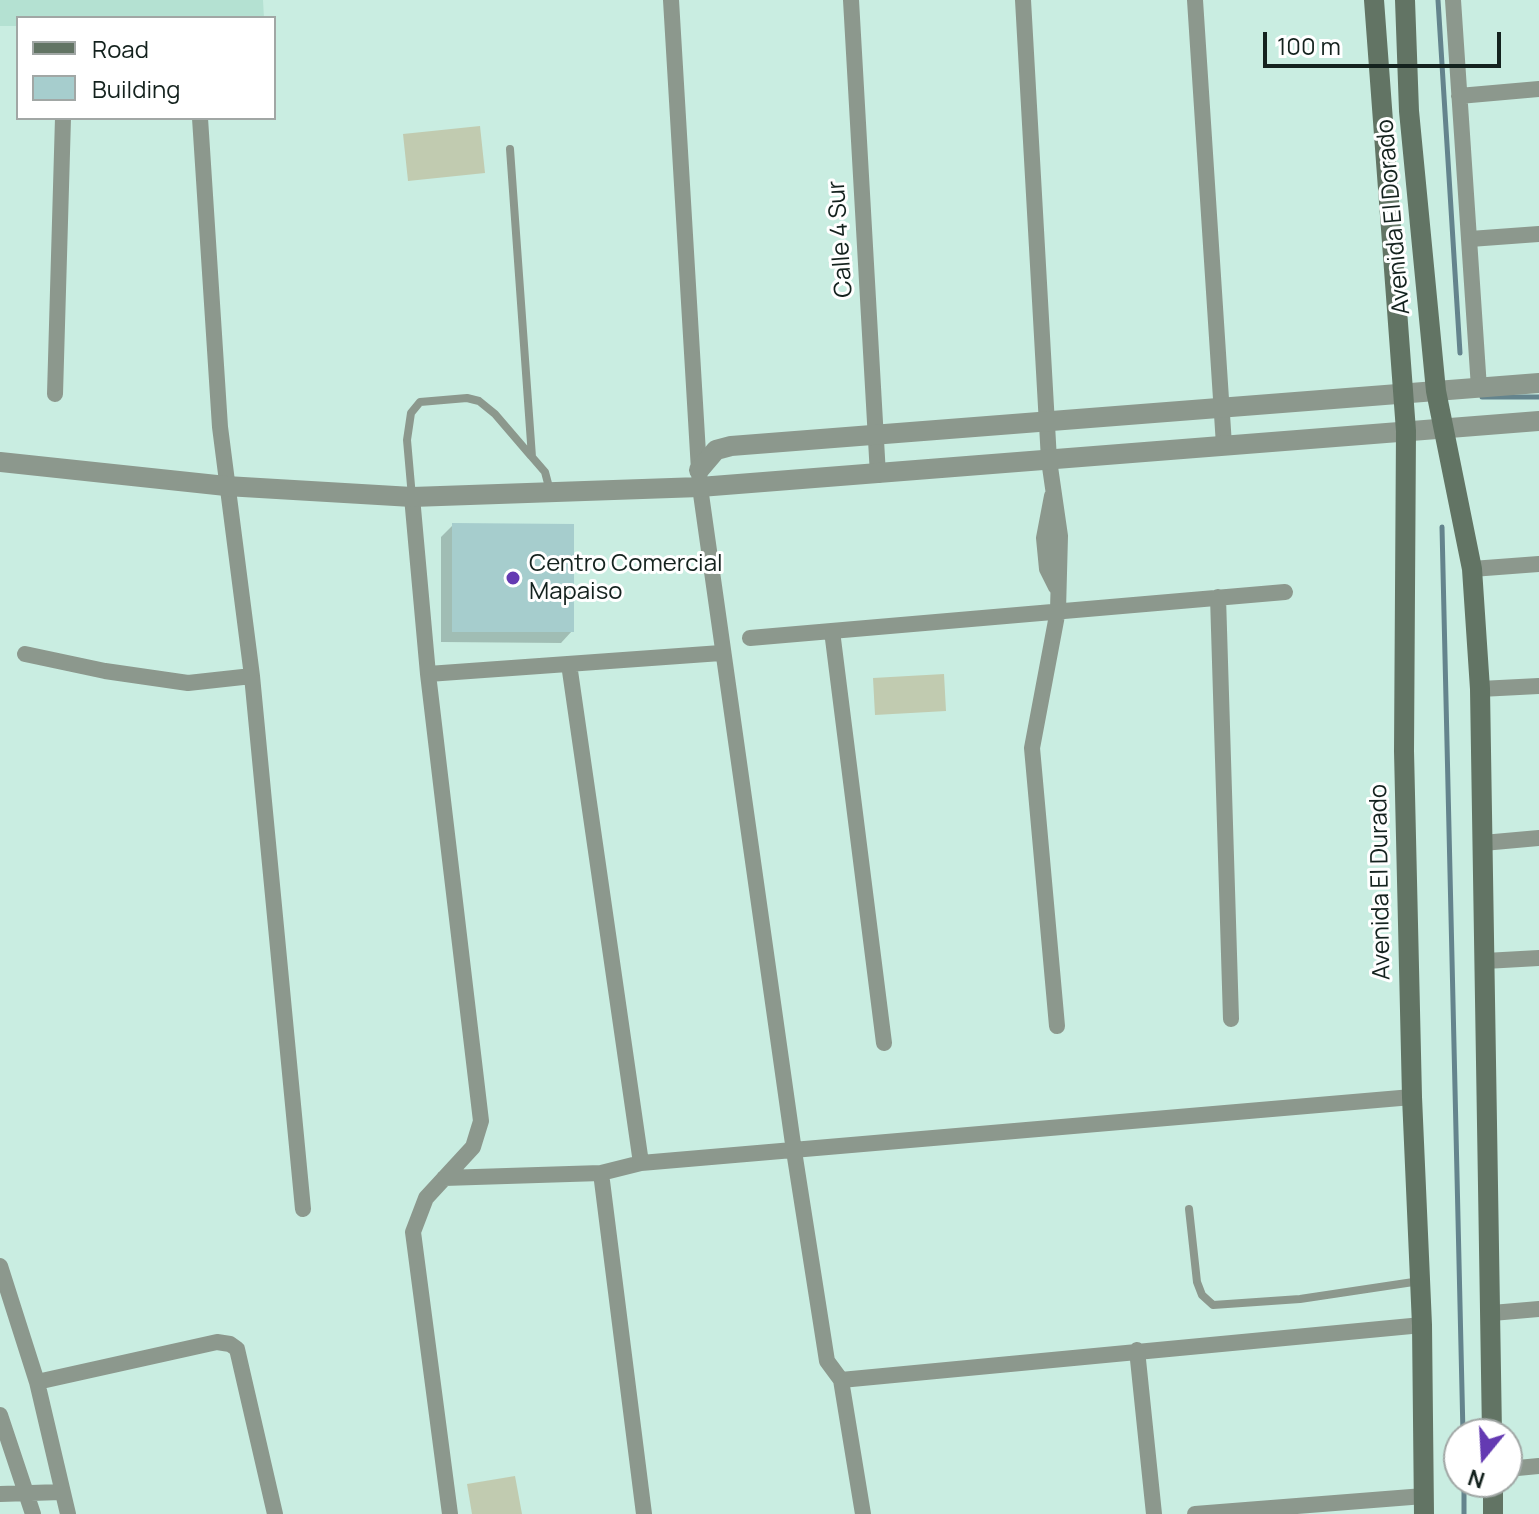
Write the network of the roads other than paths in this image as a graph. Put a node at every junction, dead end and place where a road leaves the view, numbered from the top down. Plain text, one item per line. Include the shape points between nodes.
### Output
1 (671, 0) edge
2 (851, 0) edge
3 (1023, 0) edge
4 (1195, 0) edge
5 (1374, 0) edge
6 (1405, 0) edge
7 (1453, 0) edge
8 (1539, 89) edge
9 (1459, 96) junction
10 (63, 120) edge
11 (200, 120) edge
12 (510, 149) dead end
13 (1539, 234) edge
14 (1470, 239) junction
15 (1391, 250) joint
16 (1539, 383) edge
17 (1479, 388) junction
18 (1436, 391) junction
19 (1403, 393) junction
20 (55, 394) dead end
21 (1222, 407) junction
22 (1539, 421) edge
23 (1048, 424) junction
24 (1442, 429) junction
25 (1406, 431) junction
26 (877, 436) junction
27 (1224, 445) junction
28 (532, 457) junction
29 (1049, 460) junction
30 (0, 462) edge
31 (878, 475) junction
32 (700, 478) junction
33 (226, 486) junction
34 (550, 491) junction
35 (412, 497) junction
36 (1539, 564) edge
37 (1472, 569) junction
38 (1285, 592) dead end
39 (1218, 597) junction
40 (1058, 610) junction
41 (832, 631) junction
42 (750, 638) dead end
43 (721, 653) junction
44 (25, 654) dead end
45 (569, 664) junction
46 (428, 674) junction
47 (252, 676) junction
48 (1539, 686) edge
49 (1480, 689) junction
50 (1539, 838) edge
51 (1483, 843) junction
52 (1539, 958) edge
53 (1485, 961) junction
54 (1231, 1019) dead end
55 (1057, 1026) dead end
56 (884, 1043) dead end
57 (1412, 1097) junction
58 (794, 1151) junction
59 (641, 1163) junction
60 (601, 1173) junction
61 (444, 1178) junction
62 (303, 1209) dead end
63 (1189, 1209) dead end
64 (0, 1266) edge
65 (1420, 1281) junction
66 (1539, 1309) edge
67 (1492, 1313) junction
68 (1422, 1325) junction
69 (1137, 1350) junction
70 (841, 1380) junction
71 (37, 1382) junction
72 (0, 1415) edge
73 (1492, 1418) edge
74 (26, 1492) junction
75 (61, 1492) junction
76 (0, 1494) edge
77 (1424, 1505) edge
78 (33, 1514) edge
79 (68, 1514) edge
80 (275, 1514) edge
81 (450, 1514) edge
82 (644, 1514) edge
83 (863, 1514) edge
84 (1154, 1514) edge
85 (1195, 1514) edge

1 - 32 street
2 - 26 street, Calle 4 Sur
3 - 23 street
4 - 21 street
5 - 15 main road, Avenida El Dorado
6 - 18 main road, Avenida El Dorado via 1409,111
7 - 9 street
8 - 9 street
9 - 14 street
10 - 20 street
11 - 33 street
12 - 28 lane
13 - 14 street
14 - 17 street
15 - 19 main road, Avenida El Durado
16 - 17 street
17 - 18 street
18 - 19 street
18 - 24 main road, Avenida El Dorado
19 - 21 street
19 - 25 main road, Avenida El Durado
21 - 23 street
21 - 27 street
22 - 24 street
23 - 26 street
23 - 29 street
24 - 25 street
24 - 37 main road
25 - 27 street
25 - 57 main road, Avenida El Durado via 1404,751
26 - 31 street, Calle 4 Sur
26 - 32 street via 731,446 716,450
27 - 29 street
28 - 34 lane via 545,472
28 - 35 lane via 479,401 420,402 411,413 407,440
29 - 31 street
29 - 40 street via 1053,492 1044,538
30 - 33 street
31 - 32 street
32 - 34 street
32 - 43 street
33 - 35 street
33 - 47 street
34 - 35 street
35 - 46 street
36 - 37 street
37 - 49 main road
38 - 39 street
39 - 40 street
39 - 54 street
40 - 41 street
40 - 55 street via 1032,748
41 - 42 street
41 - 56 street
43 - 45 street
43 - 58 street
44 - 47 street via 188,683
45 - 46 street
45 - 59 street
46 - 61 street via 481,1121 473,1147
47 - 62 street
48 - 49 street
49 - 51 main road
50 - 51 street
51 - 53 main road
52 - 53 street
53 - 67 main road
57 - 58 street
57 - 65 main road, Avenida El Durado
58 - 59 street
58 - 70 street via 827,1361
59 - 60 street
60 - 61 street
60 - 82 street
61 - 81 street via 426,1198 413,1232
63 - 65 lane via 1197,1282 1213,1305 1300,1299
64 - 71 street
65 - 68 main road, Avenida El Durado
66 - 67 street
67 - 73 main road
68 - 69 street
68 - 77 main road, Avenida El Durado
69 - 70 street
69 - 84 street
70 - 83 street
71 - 75 street
71 - 80 street via 217,1342 230,1344 237,1349
72 - 74 street
74 - 75 street
74 - 76 street
74 - 78 street
75 - 79 street
77 - 85 street

